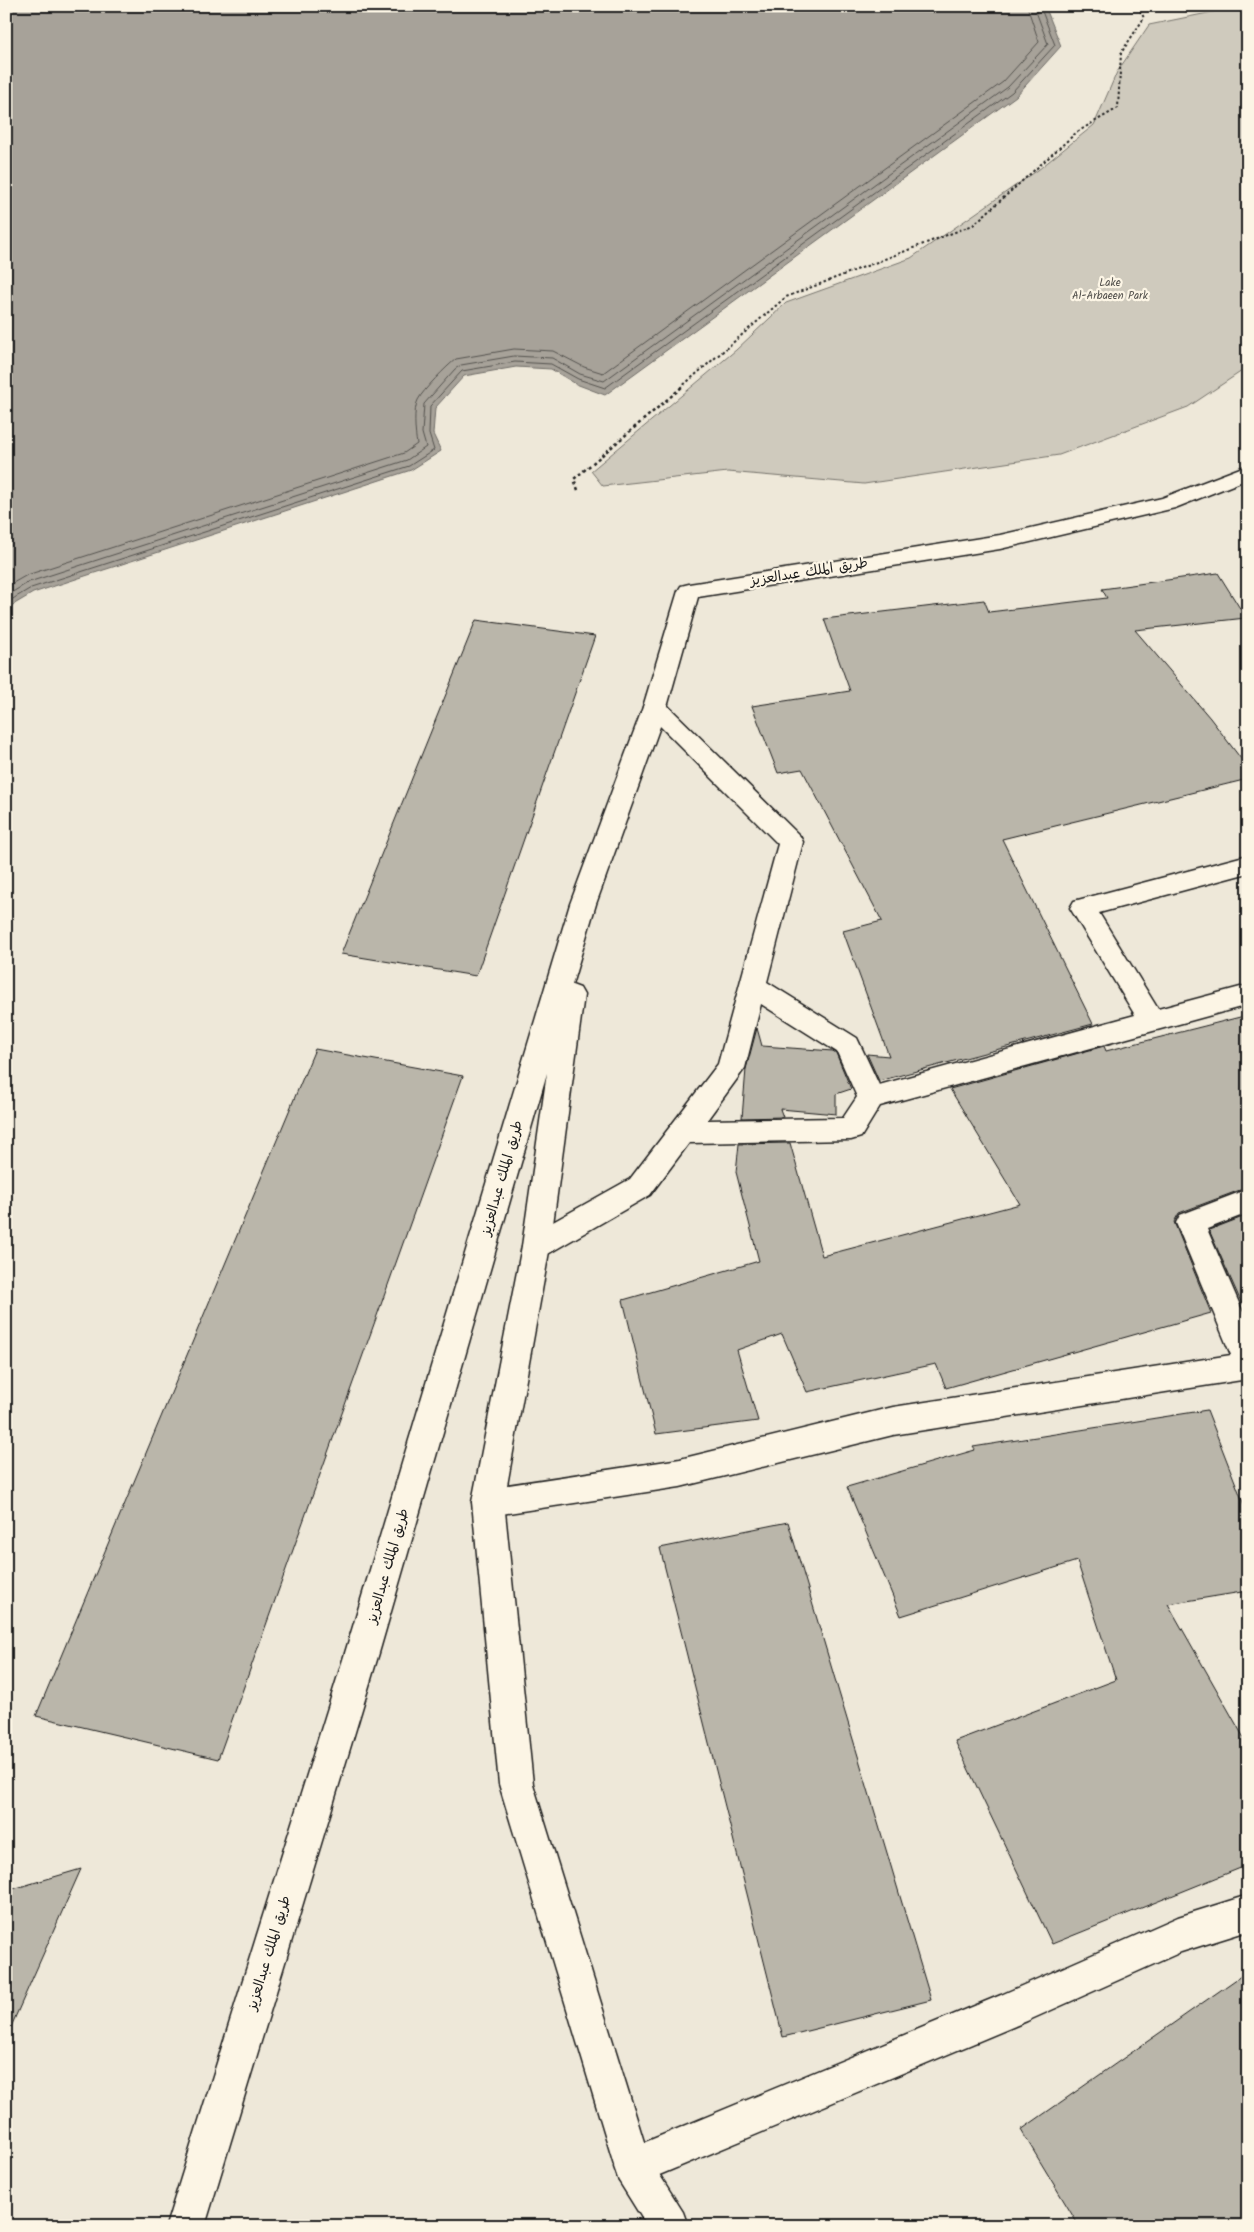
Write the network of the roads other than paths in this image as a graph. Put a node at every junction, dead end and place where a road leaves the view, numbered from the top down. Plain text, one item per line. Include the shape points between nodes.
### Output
1 (1248, 471) edge
2 (656, 707) junction
3 (1248, 864) edge
4 (583, 904) junction
5 (753, 986) junction
6 (1248, 995) edge
7 (1152, 1021) junction
8 (872, 1098) junction
9 (682, 1132) junction
10 (1248, 1202) edge
11 (536, 1246) junction
12 (1248, 1359) edge
13 (1248, 1366) edge
14 (488, 1502) junction
15 (1248, 1913) edge
16 (633, 2167) junction
17 (185, 2226) edge
18 (669, 2226) edge

1 - 2 main road, طريق الملك عبدالعزيز via 1168,503 1000,542 690,592
2 - 4 main road, طريق الملك عبدالعزيز
2 - 5 main road via 791,842
3 - 7 main road via 1084,908
4 - 11 main road, طريق الملك عبدالعزيز
4 - 17 main road, طريق الملك عبدالعزيز via 365,1643
5 - 8 main road via 848,1045
5 - 9 main road via 731,1068
6 - 7 main road
7 - 8 main road
8 - 9 main road via 851,1129
9 - 11 main road via 640,1187
10 - 12 main road via 1190,1223
11 - 14 main road, طريق الملك عبدالعزيز
13 - 14 main road via 893,1421 680,1473
14 - 16 main road, طريق الملك عبدالعزيز via 516,1784
15 - 16 main road via 1178,1935 1014,2008
16 - 18 main road, طريق الملك عبدالعزيز

